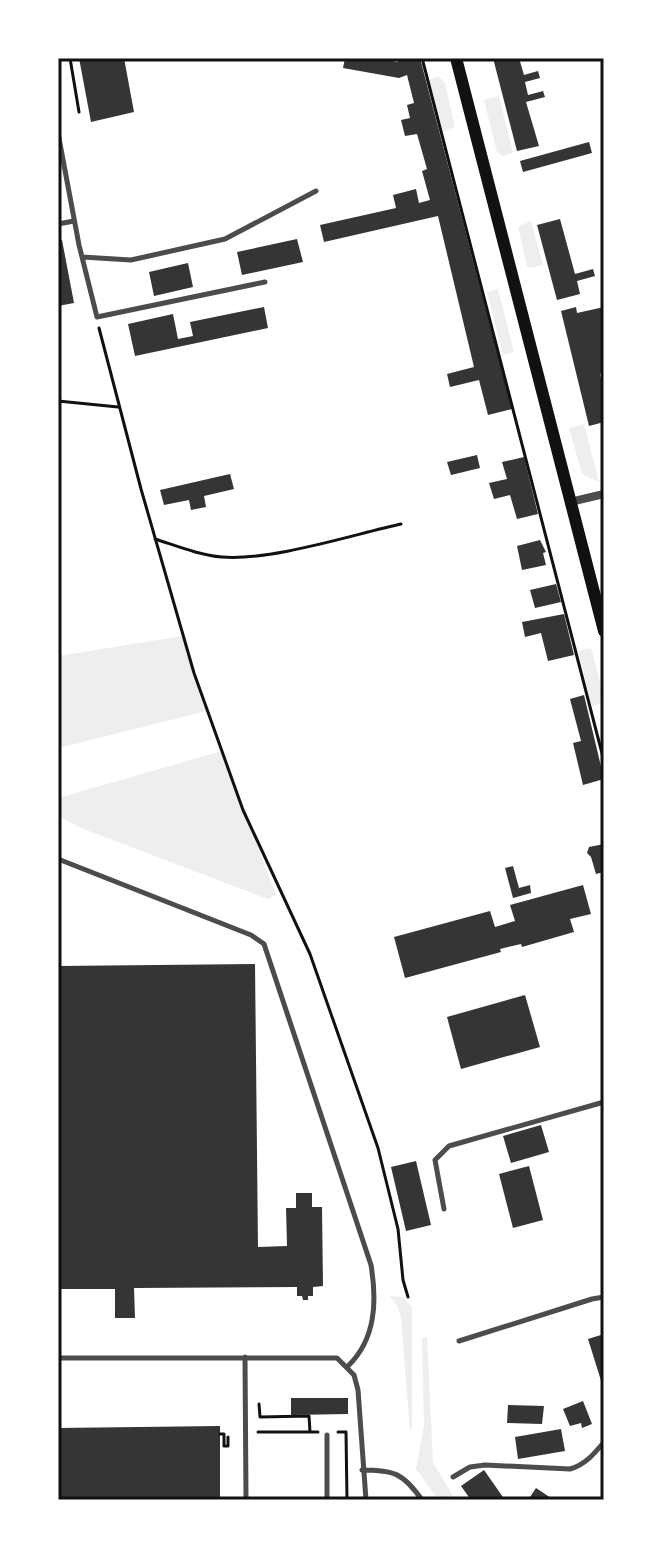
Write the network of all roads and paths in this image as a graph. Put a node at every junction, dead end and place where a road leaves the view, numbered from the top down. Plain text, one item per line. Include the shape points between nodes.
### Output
1 (70, 58) edge
2 (422, 58) edge
3 (456, 58) edge
4 (83, 80) dead end
5 (74, 81) junction
6 (79, 112) dead end
7 (58, 133) edge
8 (316, 191) dead end
9 (74, 221) junction
10 (58, 224) edge
11 (82, 257) junction
12 (265, 282) dead end
13 (97, 317) junction
14 (58, 401) edge
15 (120, 407) junction
16 (604, 494) edge
17 (570, 502) junction
18 (401, 524) dead end
19 (155, 539) junction
20 (604, 631) edge
21 (604, 761) edge
22 (58, 859) edge
23 (604, 1102) edge
24 (444, 1209) dead end
25 (408, 1297) dead end
26 (604, 1297) edge
27 (459, 1341) dead end
28 (245, 1357) junction
29 (58, 1358) edge
30 (348, 1366) junction
31 (259, 1404) dead end
32 (310, 1432) dead end
33 (220, 1434) dead end
34 (327, 1435) dead end
35 (228, 1437) dead end
36 (604, 1442) edge
37 (362, 1470) junction
38 (453, 1477) dead end
39 (246, 1500) edge
40 (327, 1500) edge
41 (366, 1500) edge
42 (422, 1500) edge

1 - 5 path
2 - 21 path
3 - 17 main road
4 - 5 path
5 - 6 path
7 - 9 lane
8 - 11 lane via 225,239 131,260
9 - 10 lane
9 - 11 lane
11 - 13 lane
12 - 13 lane
13 - 15 path
14 - 15 path
15 - 19 path
16 - 17 street
17 - 20 main road
18 - 19 path via 268,554 224,557
19 - 25 path via 194,673 240,801 306,943 378,1148
22 - 30 lane via 264,944 371,1265 371,1327 363,1349
23 - 24 lane via 449,1146 435,1160
26 - 27 lane
28 - 29 lane
28 - 30 lane via 328,1356
28 - 39 lane
30 - 37 lane via 358,1390
31 - 32 path via 260,1417 309,1416
33 - 35 path via 224,1446
34 - 40 lane
36 - 38 lane via 570,1469 485,1465
37 - 41 lane
37 - 42 lane via 399,1475

